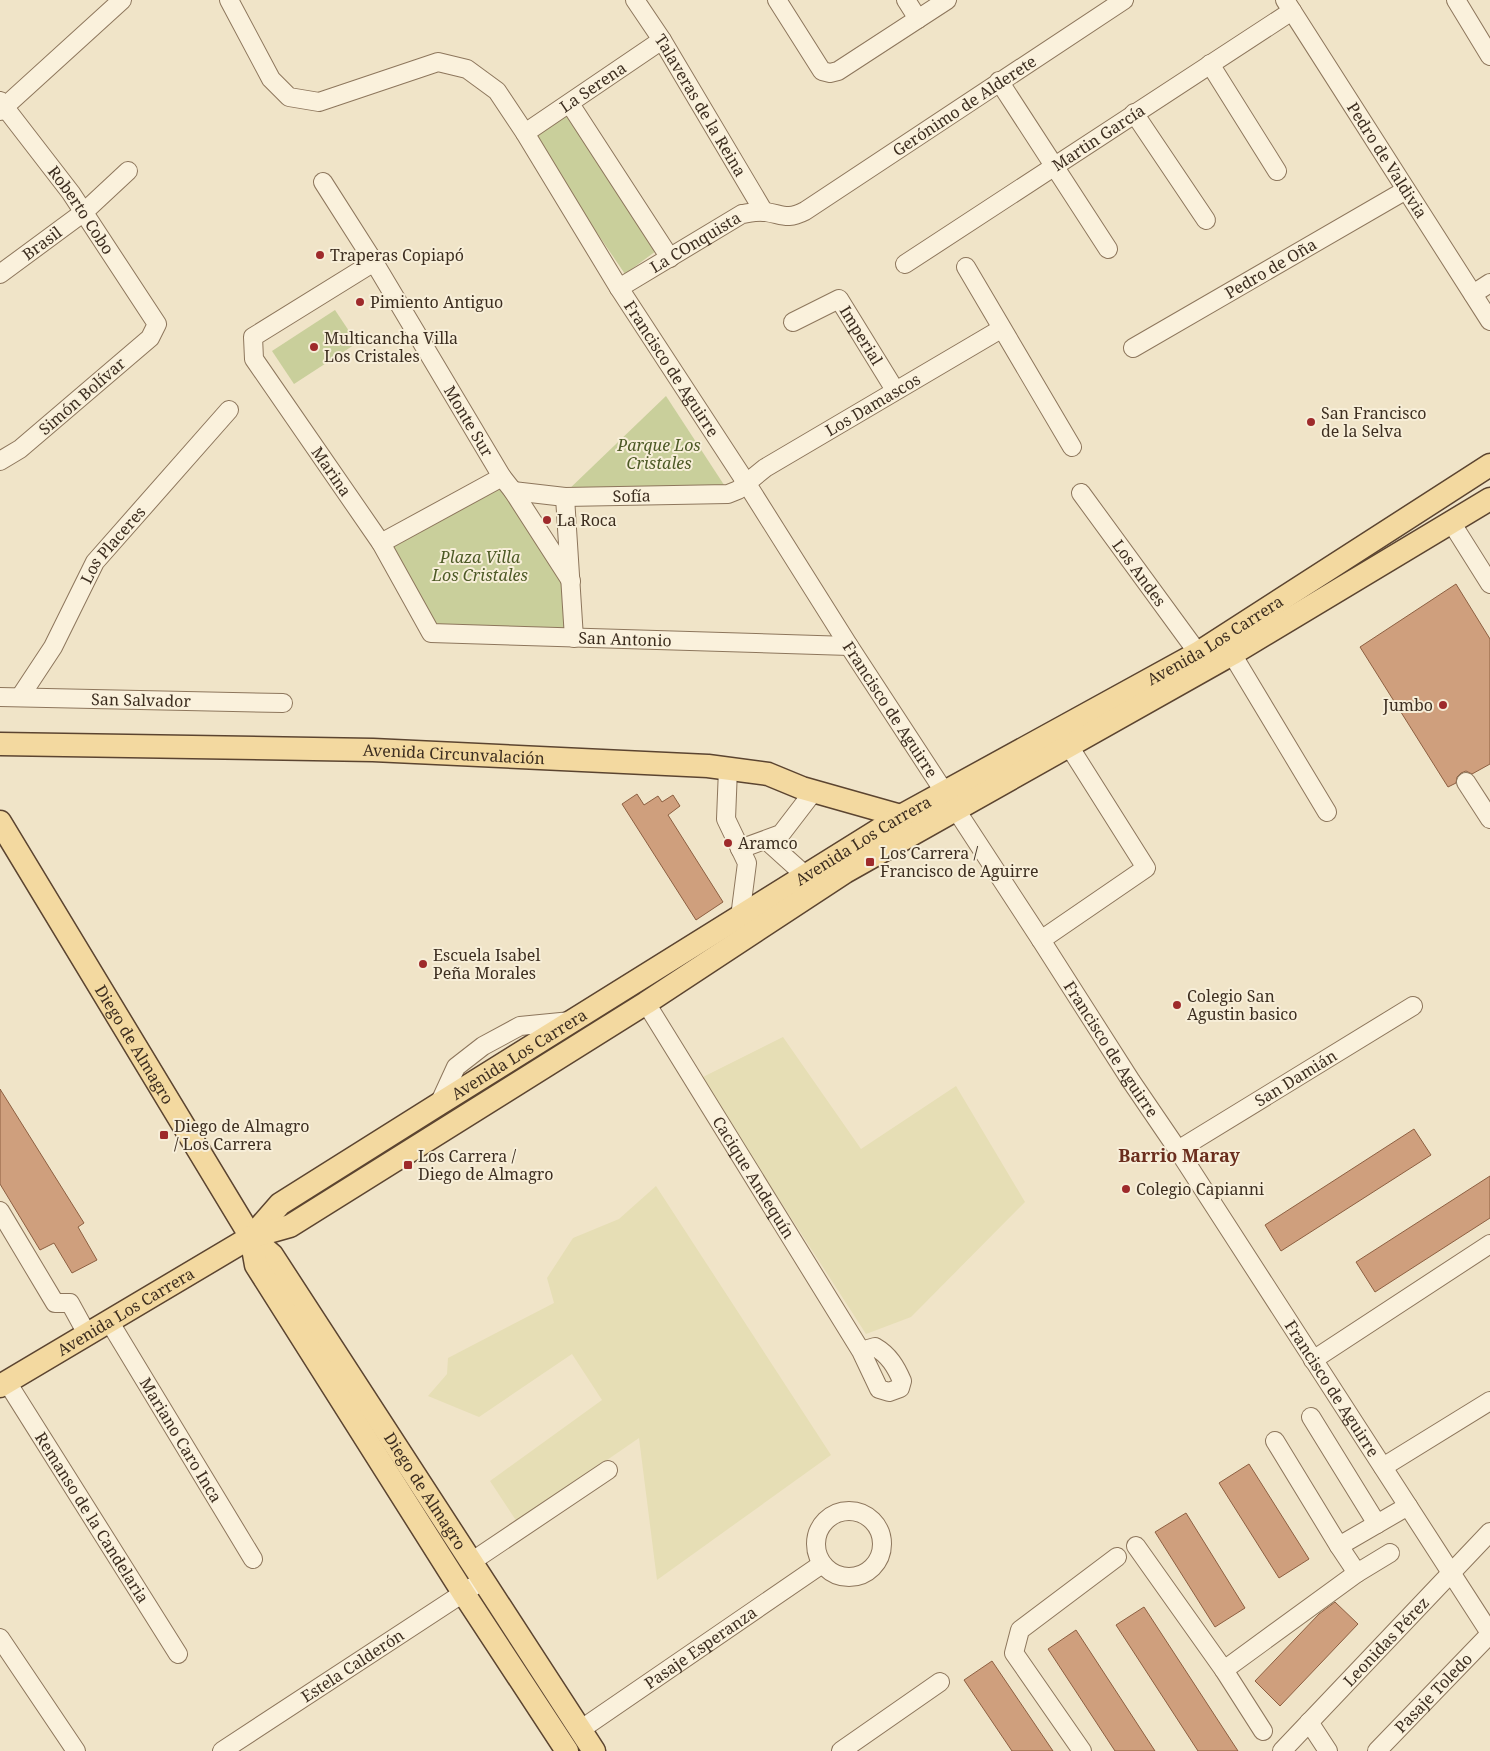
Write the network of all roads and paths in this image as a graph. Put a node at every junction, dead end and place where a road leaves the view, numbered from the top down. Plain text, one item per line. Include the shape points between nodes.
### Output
1 (122, 0) edge
2 (229, 0) edge
3 (635, 0) edge
4 (777, 0) edge
5 (906, 0) edge
6 (947, 0) edge
7 (1124, 0) edge
8 (1456, 0) edge
9 (1289, 5) edge
10 (918, 19) junction
11 (662, 40) junction
12 (1490, 56) edge
13 (1210, 64) junction
14 (999, 81) junction
15 (570, 104) junction
16 (2, 106) edge
17 (1134, 113) junction
18 (525, 133) junction
19 (1054, 166) junction
20 (128, 171) dead end
21 (1277, 171) dead end
22 (322, 182) dead end
23 (1406, 190) junction
24 (805, 211) joint
25 (84, 212) junction
26 (764, 212) junction
27 (1206, 220) dead end
28 (1108, 248) dead end
29 (670, 258) junction
30 (374, 262) junction
31 (905, 264) dead end
32 (966, 266) dead end
33 (0, 274) edge
34 (1490, 283) edge
35 (619, 288) junction
36 (1473, 294) junction
37 (1490, 321) edge
38 (793, 322) dead end
39 (157, 324) joint
40 (1001, 329) junction
41 (1134, 348) dead end
42 (895, 390) junction
43 (228, 410) dead end
44 (1072, 447) dead end
45 (0, 461) edge
46 (1490, 465) edge
47 (507, 484) junction
48 (747, 484) junction
49 (1081, 493) dead end
50 (565, 496) junction
51 (1490, 499) edge
52 (1451, 522) junction
53 (381, 543) junction
54 (571, 581) junction
55 (1490, 584) edge
56 (415, 606) joint
57 (574, 638) junction
58 (849, 646) junction
59 (1198, 653) junction
60 (1232, 654) junction
61 (20, 697) junction
62 (0, 698) edge
63 (283, 703) dead end
64 (0, 744) edge
65 (1068, 746) junction
66 (728, 769) junction
67 (1466, 782) dead end
68 (814, 791) junction
69 (950, 801) junction
70 (1327, 812) dead end
71 (901, 816) junction
72 (1490, 819) edge
73 (0, 822) edge
74 (766, 840) junction
75 (0, 843) edge
76 (740, 849) junction
77 (806, 876) junction
78 (33, 878) junction
79 (740, 917) junction
80 (1041, 940) junction
81 (646, 1003) junction
82 (1413, 1006) dead end
83 (1178, 1150) junction
84 (0, 1211) edge
85 (251, 1236) junction
86 (1490, 1244) edge
87 (109, 1320) junction
88 (87, 1334) junction
89 (861, 1351) dead end
90 (1314, 1360) junction
91 (3, 1384) edge
92 (1490, 1401) edge
93 (1311, 1417) dead end
94 (1275, 1441) dead end
95 (1383, 1467) junction
96 (608, 1470) dead end
97 (1408, 1506) junction
98 (1377, 1524) junction
99 (1490, 1532) edge
100 (1136, 1546) dead end
101 (1339, 1546) junction
102 (1390, 1553) dead end
103 (1117, 1557) dead end
104 (253, 1559) dead end
105 (471, 1562) junction
106 (822, 1564) dead end
107 (1451, 1573) junction
108 (1356, 1574) junction
109 (483, 1580) junction
110 (464, 1594) junction
111 (1490, 1634) edge
112 (0, 1638) edge
113 (178, 1654) dead end
114 (1224, 1670) junction
115 (940, 1682) dead end
116 (1309, 1722) junction
117 (580, 1730) junction
118 (1263, 1731) dead end
119 (73, 1750) edge
120 (222, 1751) edge
121 (567, 1751) edge
122 (594, 1751) edge
123 (841, 1751) edge
124 (1082, 1751) edge
125 (1282, 1751) edge
126 (1328, 1751) edge
127 (1377, 1751) edge

1 - 16 street
2 - 18 street, Francisco de Aguirre via 271,79 289,97 319,102 438,62 467,69 497,91
3 - 11 street, Talaveras de la Reina
4 - 10 street via 822,71 830,74
5 - 10 street
6 - 10 street
7 - 14 street, Gerónimo de Alderete
8 - 12 street
9 - 13 street, Martin García
9 - 23 street, Pedro de Valdivia
11 - 15 street, La Serena
11 - 26 street, Talaveras de la Reina
13 - 17 street, Martin García
13 - 21 street
14 - 19 street
14 - 24 street, Gerónimo de Alderete
15 - 18 street, La Serena
15 - 29 street
16 - 25 street, Roberto Cobo
17 - 19 street, Martin García
17 - 27 street
18 - 35 street, Francisco de Aguirre
19 - 28 street
19 - 31 street, Martin García
20 - 25 street, Brasil
22 - 30 street, Monte Sur
23 - 36 street, Pedro de Valdivia
23 - 41 street, Pedro de Oña
24 - 26 street, La COnquista via 794,216
25 - 33 street, Brasil
25 - 39 street, Roberto Cobo
26 - 29 street, La COnquista via 742,214
29 - 35 street, La COnquista
30 - 47 street, Monte Sur
30 - 53 street, Marina via 253,337 254,358
32 - 40 street
34 - 36 street
35 - 48 street, Francisco de Aguirre
36 - 37 street, Pedro de Valdivia
38 - 42 street, Imperial via 839,299
39 - 45 street, Simón Bolívar via 150,338 20,450
40 - 42 street, Los Damascos
40 - 44 street
42 - 48 street, Los Damascos via 765,468
43 - 61 street, Los Placeres via 95,562 53,647
46 - 59 main road, Avenida Los Carrera
47 - 50 street, Sofía
47 - 53 street
47 - 54 street, Monte Sur
48 - 50 street, Sofía via 728,494
48 - 58 street, Francisco de Aguirre
49 - 59 street, Los Andes
50 - 54 street
51 - 52 main road, Avenida Los Carrera
52 - 55 street
52 - 60 main road, Avenida Los Carrera
53 - 56 street, Marina
54 - 57 street
56 - 57 street, San Antonio via 431,632
57 - 58 street, San Antonio
58 - 69 street, Francisco de Aguirre
59 - 69 main road, Avenida Los Carrera
60 - 65 main road, Avenida Los Carrera
60 - 70 street
61 - 62 street, San Salvador
61 - 63 street, San Salvador
64 - 66 main road, Avenida Circunvalación via 373,750
65 - 69 main road, Avenida Los Carrera
65 - 80 street via 1146,868
66 - 68 main road, Avenida Circunvalación via 768,774
66 - 76 street via 726,819
67 - 72 street
68 - 71 main road, Avenida Circunvalación
68 - 74 street via 780,834
69 - 71 main road, Avenida Los Carrera
69 - 80 street, Francisco de Aguirre
69 - 81 main road, Avenida Los Carrera
71 - 77 main road, Avenida Los Carrera
73 - 78 main road, Diego de Almagro
74 - 76 street
74 - 77 street
75 - 78 main road, Diego de Almagro
76 - 79 street via 747,862
77 - 79 main road, Avenida Los Carrera
78 - 85 main road, Diego de Almagro
79 - 85 main road, Avenida Los Carrera via 280,1204
80 - 83 street, Francisco de Aguirre
81 - 85 main road, Avenida Los Carrera via 290,1226
81 - 89 street, Cacique Andequín
82 - 83 street, San Damián
83 - 90 street, Francisco de Aguirre
84 - 88 street via 54,1302 70,1303
85 - 87 main road, Avenida Los Carrera
85 - 105 main road, Diego de Almagro via 272,1255
85 - 110 main road, Diego de Almagro via 256,1264
86 - 90 street
87 - 88 main road, Avenida Los Carrera
87 - 104 street, Mariano Caro Inca
88 - 91 main road, Avenida Los Carrera
90 - 95 street, Francisco de Aguirre
91 - 113 street, Remanso de la Candelaria
92 - 95 street
93 - 98 street
94 - 101 street
95 - 97 street, Francisco de Aguirre
96 - 105 street
97 - 98 street
97 - 107 street, Francisco de Aguirre
98 - 101 street
99 - 107 street, Leonidas Pérez
100 - 114 street
101 - 108 street
102 - 108 street
103 - 124 street via 1020,1630 1014,1653
105 - 109 main road, Diego de Almagro
106 - 117 street, Pasaje Esperanza
107 - 111 street, Francisco de Aguirre
107 - 116 street, Leonidas Pérez
108 - 114 street
109 - 110 street, Estela Calderón
109 - 117 main road, Diego de Almagro
110 - 120 street, Estela Calderón
110 - 121 main road, Diego de Almagro
111 - 127 street, Pasaje Toledo
112 - 119 street
114 - 118 street
115 - 123 street
116 - 125 street, Leonidas Pérez
116 - 126 street
117 - 122 main road, Diego de Almagro

